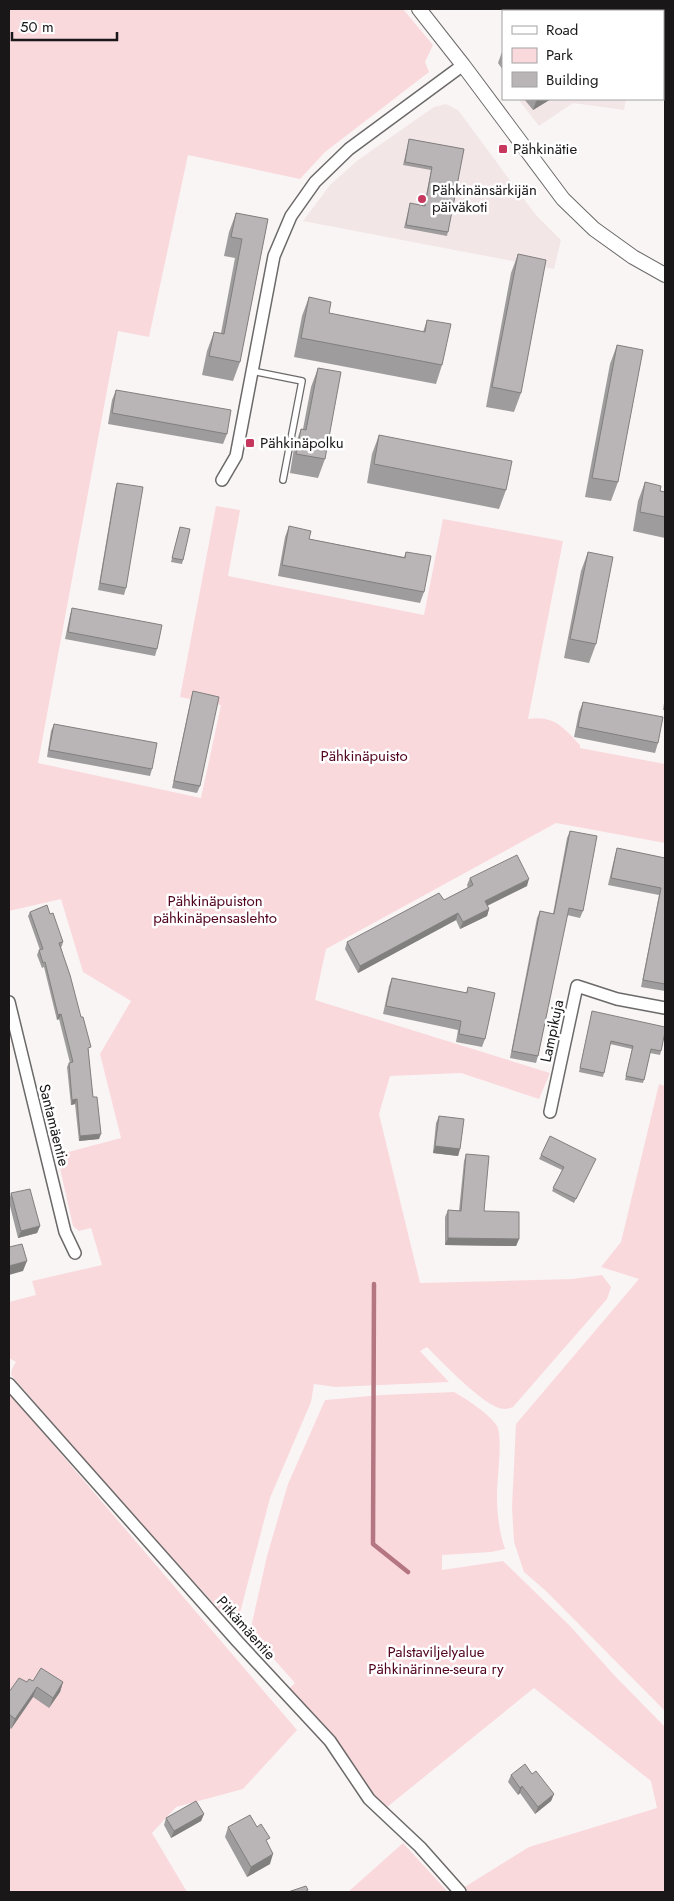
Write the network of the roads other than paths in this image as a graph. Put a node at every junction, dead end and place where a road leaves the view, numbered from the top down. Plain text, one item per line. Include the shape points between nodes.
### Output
1 (419, 9) edge
2 (463, 65) junction
3 (665, 275) edge
4 (252, 371) junction
5 (222, 480) dead end
6 (283, 480) dead end
7 (9, 1002) edge
8 (665, 1008) edge
9 (550, 1112) dead end
10 (76, 1253) dead end
11 (9, 1384) edge
12 (460, 1892) edge

1 - 2 street
2 - 3 street via 563,199 594,229
2 - 4 street via 349,149 302,199 274,256
4 - 5 street via 236,456
4 - 6 lane via 302,381
7 - 10 street, Santamäentie via 65,1232
8 - 9 street, Lampikuja via 617,999 577,986
11 - 12 street, Pitkämäentie via 330,1741 369,1799 420,1847

